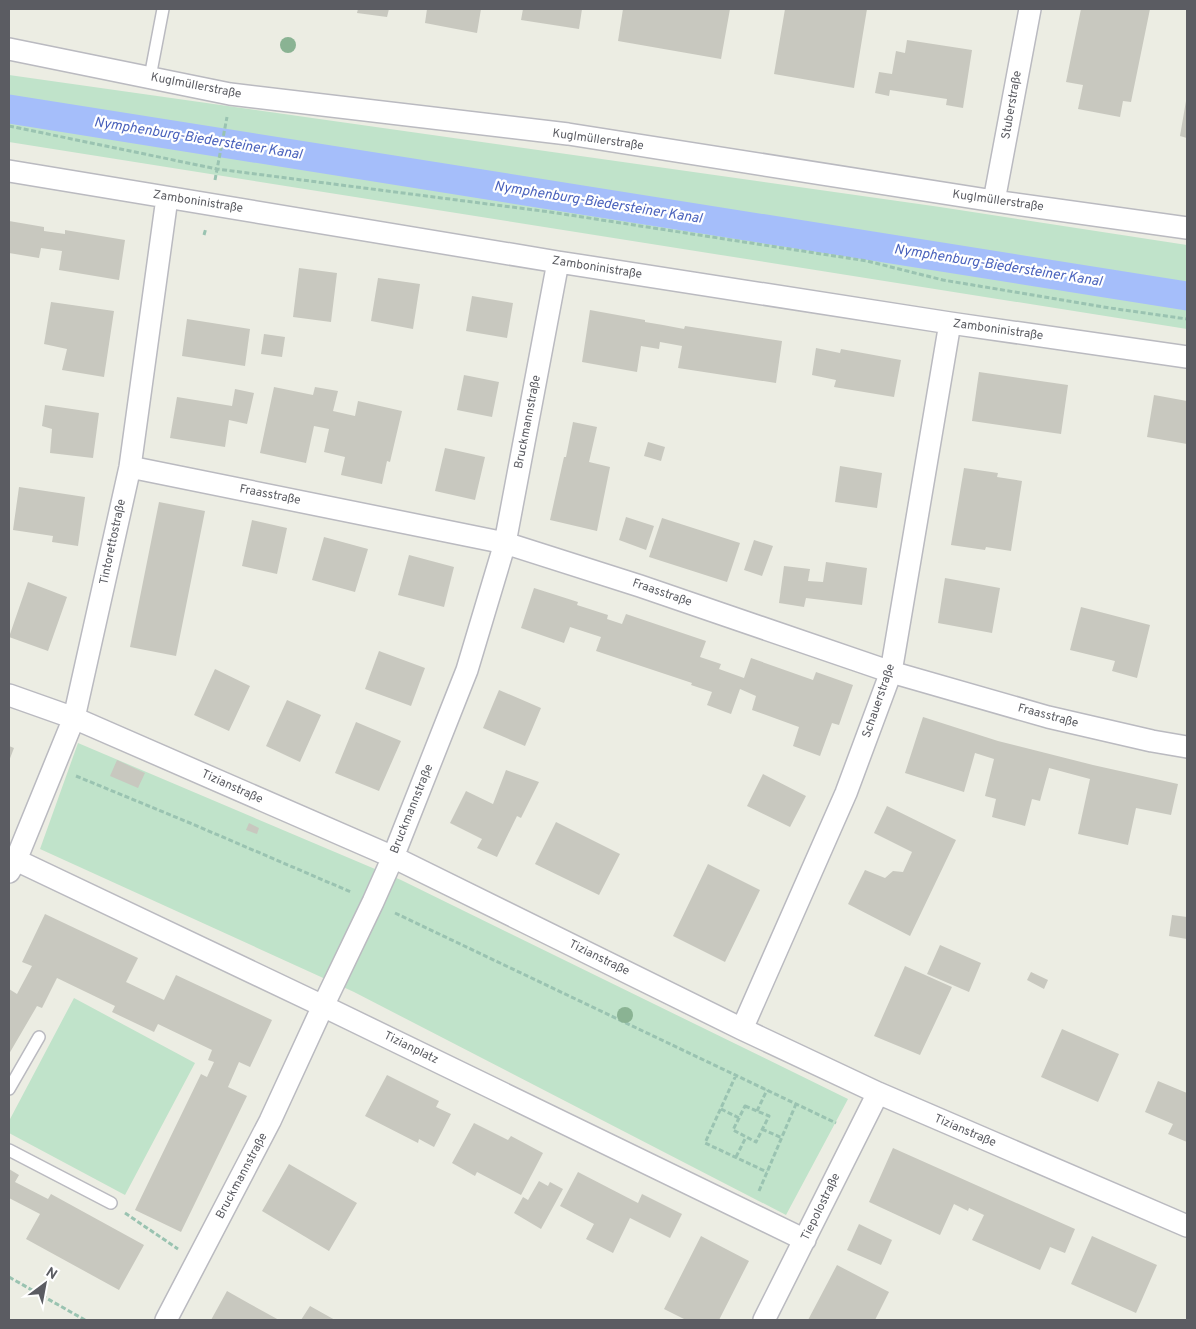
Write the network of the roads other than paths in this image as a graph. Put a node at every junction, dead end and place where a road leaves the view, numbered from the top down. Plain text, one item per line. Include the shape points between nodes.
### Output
1 (163, 9) edge
2 (1030, 9) edge
3 (9, 49) edge
4 (150, 77) junction
5 (9, 171) edge
6 (167, 198) junction
7 (994, 201) junction
8 (1187, 228) edge
9 (558, 262) junction
10 (950, 323) junction
11 (1187, 357) edge
12 (130, 467) junction
13 (505, 542) junction
14 (891, 672) junction
15 (9, 695) edge
16 (74, 718) junction
17 (1187, 747) edge
18 (392, 857) junction
19 (12, 866) edge
20 (323, 1006) junction
21 (742, 1028) junction
22 (38, 1037) dead end
23 (9, 1089) edge
24 (878, 1093) junction
25 (9, 1150) edge
26 (111, 1203) road end
27 (1187, 1226) edge
28 (804, 1240) junction
29 (166, 1320) edge
30 (764, 1320) edge

1 - 4 lane
2 - 7 street, Stuberstraße
3 - 4 street, Kuglmüllerstraße
4 - 7 street, Kuglmüllerstraße via 230,94 568,134
5 - 6 street, Zamboninistraße
6 - 9 street, Zamboninistraße
6 - 12 street, Tintorettostraße
7 - 8 street, Kuglmüllerstraße
9 - 10 street, Zamboninistraße
9 - 13 street, Bruckmannstraße
10 - 11 street, Zamboninistraße
10 - 14 street, Schauerstraße
12 - 13 street, Fraasstraße
12 - 16 street, Tintorettostraße
13 - 14 street, Fraasstraße
13 - 18 street, Bruckmannstraße via 467,670
14 - 17 street, Fraasstraße via 1048,717
14 - 21 street, Schauerstraße via 846,793
15 - 16 street, Tizianstraße
16 - 18 street, Tizianstraße
16 - 19 street, Tintorettostraße
18 - 20 street, Bruckmannstraße
18 - 21 street, Tizianstraße
19 - 20 street, Tizianplatz
20 - 28 street, Tizianplatz
20 - 29 street, Bruckmannstraße via 270,1121
21 - 24 street, Tizianstraße
22 - 23 lane
24 - 27 street, Tizianstraße
24 - 28 street, Tiepolostraße
25 - 26 lane
28 - 30 street, Tiepolostraße

